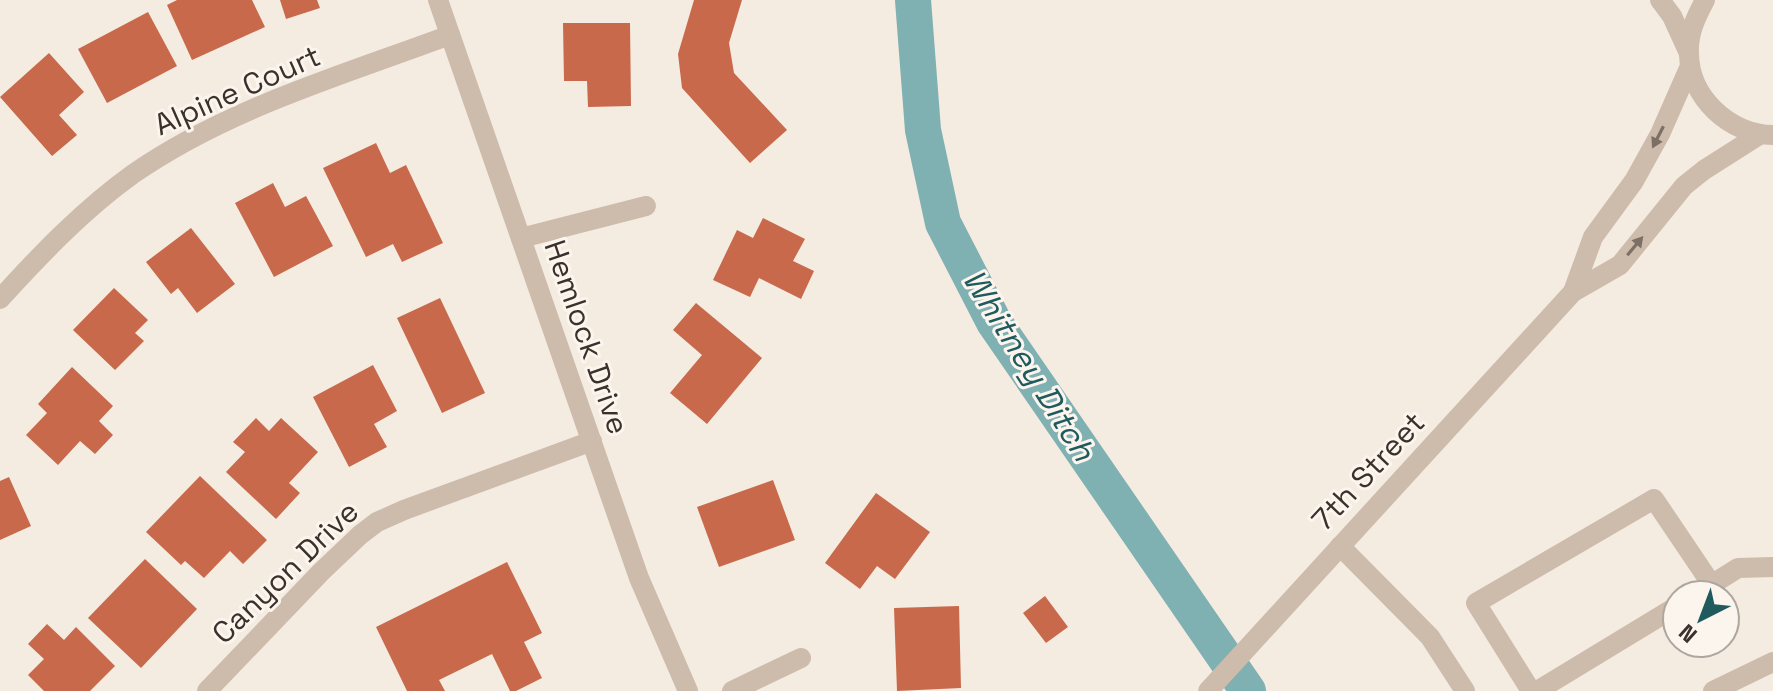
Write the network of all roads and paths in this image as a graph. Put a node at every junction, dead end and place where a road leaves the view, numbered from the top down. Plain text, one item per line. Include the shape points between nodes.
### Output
1 (438, 0) edge
2 (1660, 0) edge
3 (1705, 0) edge
4 (450, 35) junction
5 (1689, 59) junction
6 (1769, 136) edge
7 (646, 206) dead end
8 (521, 238) junction
9 (1573, 292) junction
10 (0, 299) edge
11 (592, 441) junction
12 (1340, 546) junction
13 (1773, 567) edge
14 (1697, 579) edge
15 (1720, 579) edge
16 (1661, 616) edge
17 (801, 658) dead end
18 (1773, 662) edge
19 (207, 691) edge
20 (688, 691) edge
21 (732, 691) edge
22 (1208, 691) edge
23 (1465, 691) edge
24 (1534, 691) edge
25 (1713, 691) edge

1 - 4 street, Hemlock Drive
2 - 5 street
3 - 5 street, 7th Street via 1693,22
4 - 8 street, Hemlock Drive
4 - 10 street, Alpine Court via 262,106 168,152 106,195 52,242
5 - 6 street via 1696,86 1722,118
5 -> 9 street, 7th Street via 1660,134 1593,237
9 -> 6 street, 7th Street via 1620,265 1684,186 1704,170
7 - 8 street
8 - 11 street, Hemlock Drive
9 - 12 street, 7th Street
11 - 19 street, Canyon Drive via 377,522 321,572
11 - 20 street, Hemlock Drive via 639,578
12 - 22 street, 7th Street
12 - 23 street via 1430,637
13 - 15 street via 1738,568
14 - 24 street via 1654,499 1476,603
16 - 24 street
17 - 21 street
18 - 25 street

